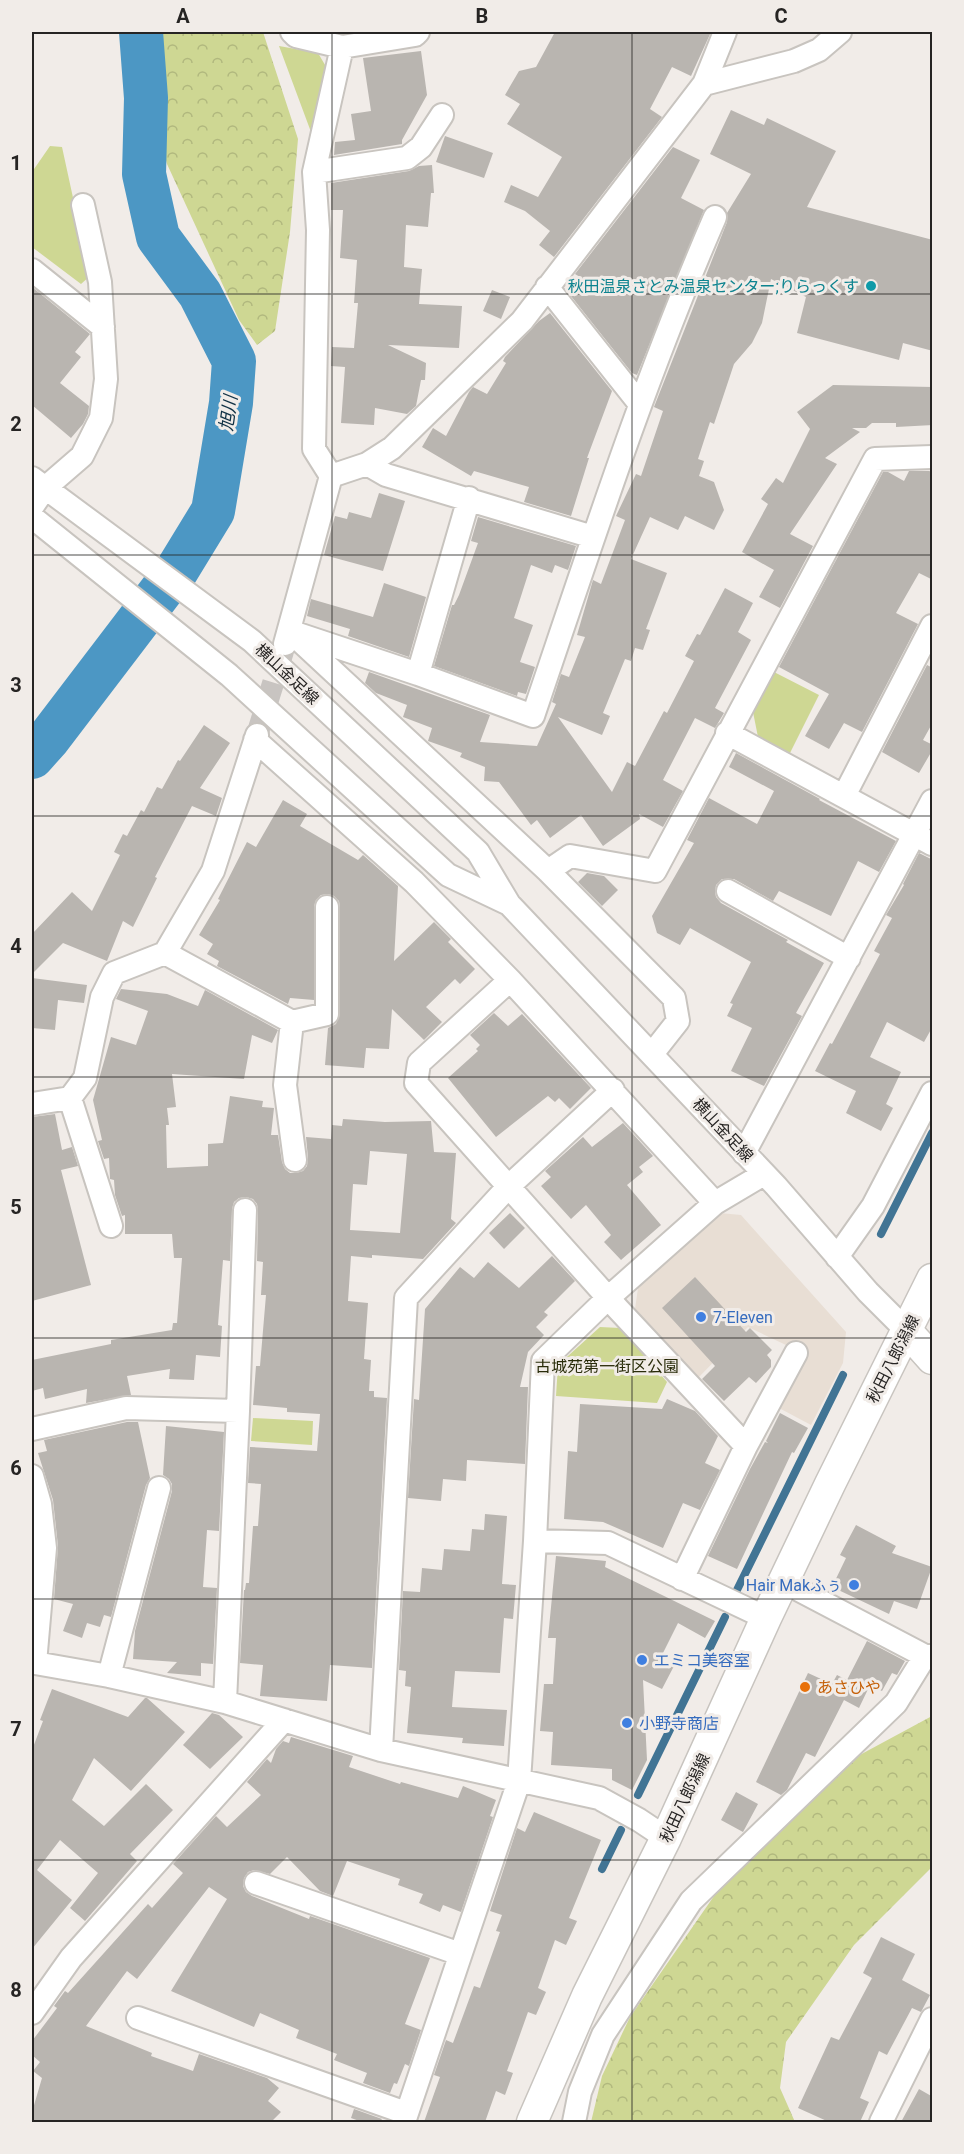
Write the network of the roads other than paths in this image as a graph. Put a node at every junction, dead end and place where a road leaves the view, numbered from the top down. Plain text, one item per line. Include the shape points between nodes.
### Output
1 (292, 32) edge
2 (417, 32) edge
3 (725, 32) edge
4 (840, 32) edge
5 (342, 47) junction
6 (704, 84) junction
7 (442, 115) dead end
8 (314, 172) junction
9 (83, 205) dead end
10 (716, 218) dead end
11 (32, 270) edge
12 (547, 288) junction
13 (103, 327) junction
14 (639, 403) junction
15 (933, 457) edge
16 (367, 464) junction
17 (331, 476) junction
18 (38, 483) edge
19 (469, 498) junction
20 (32, 507) edge
21 (32, 517) edge
22 (593, 537) junction
23 (933, 626) edge
24 (287, 637) junction
25 (418, 674) junction
26 (727, 733) junction
27 (844, 796) junction
28 (933, 801) edge
29 (924, 839) edge
30 (548, 871) junction
31 (728, 891) dead end
32 (509, 904) junction
33 (327, 907) dead end
34 (165, 953) junction
35 (849, 958) junction
36 (510, 980) junction
37 (292, 1022) junction
38 (652, 1054) junction
39 (613, 1090) junction
40 (933, 1093) edge
41 (70, 1098) junction
42 (32, 1104) edge
43 (744, 1153) junction
44 (295, 1160) dead end
45 (764, 1174) junction
46 (509, 1186) junction
47 (715, 1203) junction
48 (245, 1210) dead end
49 (111, 1226) dead end
50 (837, 1257) junction
51 (933, 1279) edge
52 (608, 1298) junction
53 (907, 1331) junction
54 (796, 1353) dead end
55 (933, 1359) edge
56 (238, 1411) junction
57 (32, 1429) edge
58 (746, 1446) junction
59 (32, 1476) edge
60 (159, 1488) dead end
61 (535, 1541) junction
62 (682, 1579) junction
63 (784, 1582) junction
64 (766, 1618) junction
65 (929, 1656) edge
66 (109, 1676) junction
67 (225, 1702) junction
68 (284, 1720) junction
69 (381, 1750) junction
70 (519, 1781) junction
71 (666, 1838) junction
72 (256, 1883) dead end
73 (460, 1954) junction
74 (32, 2013) edge
75 (138, 2018) dead end
76 (933, 2019) edge
77 (405, 2118) edge
78 (532, 2122) edge
79 (574, 2122) edge
80 (881, 2122) edge

1 - 5 street
2 - 5 street
3 - 6 street
4 - 6 street via 819,50 794,61
5 - 8 street
6 - 12 street
7 - 8 street via 421,147 406,158
8 - 17 street via 318,230 314,449
9 - 13 street via 100,282
10 - 14 street
11 - 13 street
12 - 14 street
12 - 16 street via 522,321 474,368 392,448
13 - 18 street via 106,379 101,418 82,456
14 - 22 street
15 - 26 street via 875,459
16 - 17 street
16 - 19 street via 386,475
17 - 24 street
18 - 20 street
18 - 32 street, 横山金足線 via 252,641 478,852
19 - 22 street
19 - 25 street
21 - 32 street, 横山金足線 via 229,675 448,875
22 - 25 street via 533,716
23 - 27 street
24 - 25 street
24 - 30 street
26 - 27 street
26 - 30 street via 655,871 570,856
27 - 29 street
28 - 29 street
29 - 35 street
30 - 38 street via 674,998 678,1021
31 - 35 street
32 - 38 street, 横山金足線
33 - 37 street via 327,1014
34 - 36 street via 213,872 256,737 414,882
34 - 37 street
34 - 41 street via 114,973 102,997 85,1078
35 - 43 street
36 - 39 street
36 - 46 street via 418,1063 416,1083
37 - 44 street via 285,1085
38 - 43 street, 横山金足線
39 - 46 street
39 - 47 street
40 - 50 street via 873,1206
41 - 42 street
41 - 49 street
43 - 45 street, 横山金足線
45 - 47 street
45 - 50 street, 横山金足線
46 - 52 street
46 - 69 street via 406,1298
47 - 52 street
48 - 56 street
50 - 53 street, 横山金足線
51 - 53 main road, 秋田八郎潟線
52 - 58 street
52 - 61 street via 543,1360
53 - 55 main road, 横山金足線
53 - 63 main road, 秋田八郎潟線
54 - 58 street
56 - 57 street via 126,1408
56 - 67 street
58 - 62 street
59 - 66 street via 45,1548 35,1663
60 - 66 street
61 - 62 street via 608,1543
61 - 70 street
62 - 64 street
63 - 64 main road, 秋田八郎潟線
63 - 65 street
64 - 71 main road, 秋田八郎潟線
65 - 79 street via 896,1703 691,1901 603,2035 580,2092
66 - 67 street
67 - 68 street
68 - 69 street
68 - 74 street via 71,1958
69 - 70 street
70 - 71 street via 599,1798
70 - 73 street
71 - 78 main road, 秋田八郎潟線 via 587,1996
72 - 73 street
73 - 77 street
75 - 77 street
76 - 80 street

